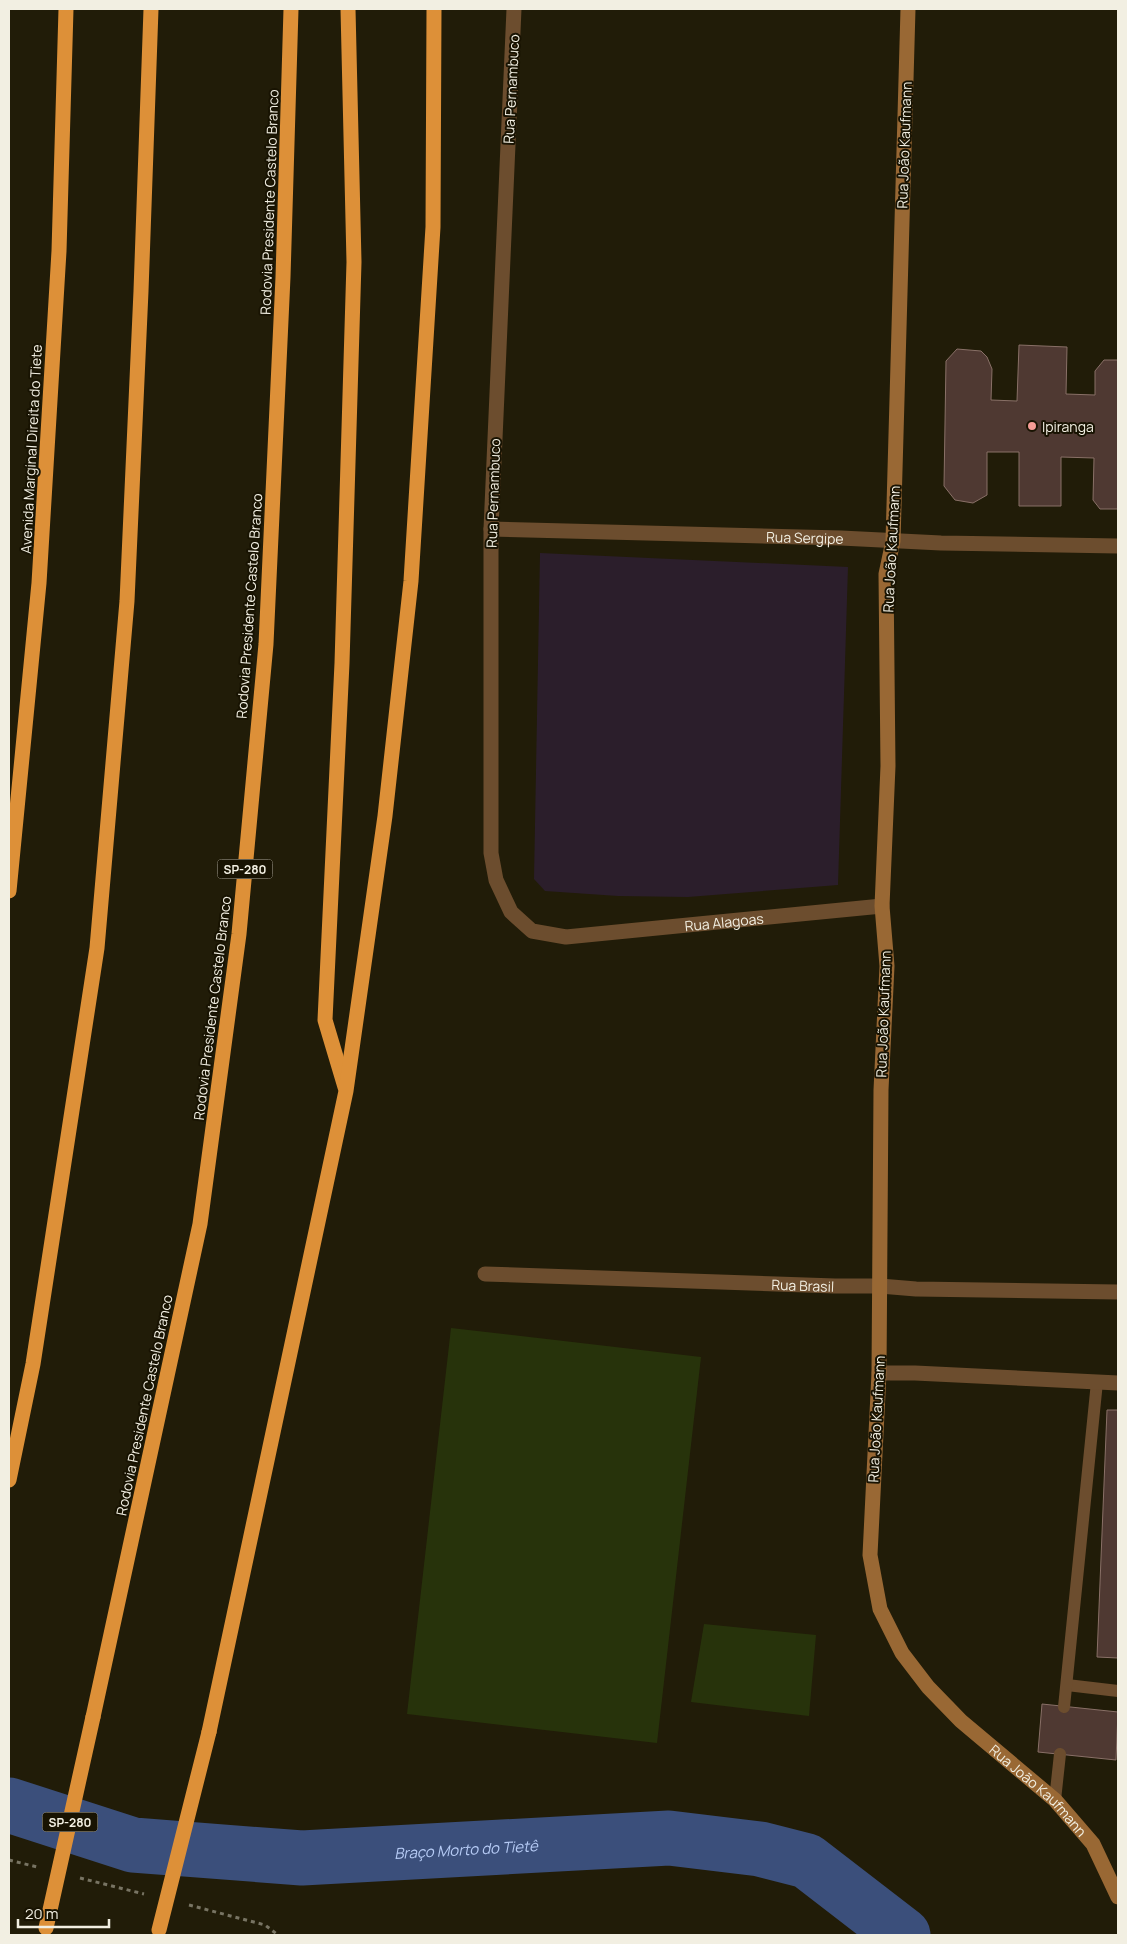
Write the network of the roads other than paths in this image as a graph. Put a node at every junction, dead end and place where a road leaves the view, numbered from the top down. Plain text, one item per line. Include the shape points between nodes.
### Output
1 (66, 9) edge
2 (151, 9) edge
3 (291, 9) edge
4 (348, 9) edge
5 (434, 9) edge
6 (514, 9) edge
7 (908, 9) edge
8 (491, 529) junction
9 (892, 541) junction
10 (1118, 546) edge
11 (9, 891) edge
12 (882, 906) junction
13 (566, 937) joint
14 (346, 1090) junction
15 (485, 1274) dead end
16 (880, 1286) junction
17 (1118, 1292) edge
18 (879, 1373) junction
19 (1097, 1382) junction
20 (1118, 1383) edge
21 (9, 1480) edge
22 (1067, 1685) junction
23 (1118, 1691) edge
24 (1064, 1707) dead end
25 (1060, 1754) dead end
26 (1055, 1800) junction
27 (1118, 1897) edge
28 (45, 1931) edge
29 (158, 1932) edge

1 - 11 highway, Avenida Marginal Direita do Tiete via 59,251 39,584
2 - 21 highway via 127,601 97,948 33,1364
3 - 28 highway, Rodovia Presidente Castelo Branco / SP-280, bridge via 283,277 266,644 239,934 200,1224
4 - 14 highway via 354,262 342,672 325,1020
5 - 14 highway via 433,226 411,581 386,816
6 - 8 street, Rua Pernambuco
7 - 9 main road, Rua João Kaufmann
8 - 9 street, Rua Sergipe
8 - 13 street, Rua Pernambuco via 491,853 496,880 511,912 532,931
9 - 10 street, Rua Sergipe
9 - 12 main road, Rua João Kaufmann via 886,574 888,766
12 - 13 street, Rua Alagoas
12 - 16 main road, Rua João Kaufmann via 887,966 881,1090
14 - 29 highway, bridge via 209,1732
15 - 16 street, Rua Brasil
16 - 17 street, Rua Brasil
16 - 18 main road, Rua João Kaufmann
18 - 19 street
18 - 26 main road, Rua João Kaufmann via 870,1555 880,1609 902,1653 928,1687 961,1721
19 - 20 street
19 - 22 lane
22 - 23 lane
22 - 24 lane
25 - 26 lane
26 - 27 main road, Rua João Kaufmann via 1093,1844

